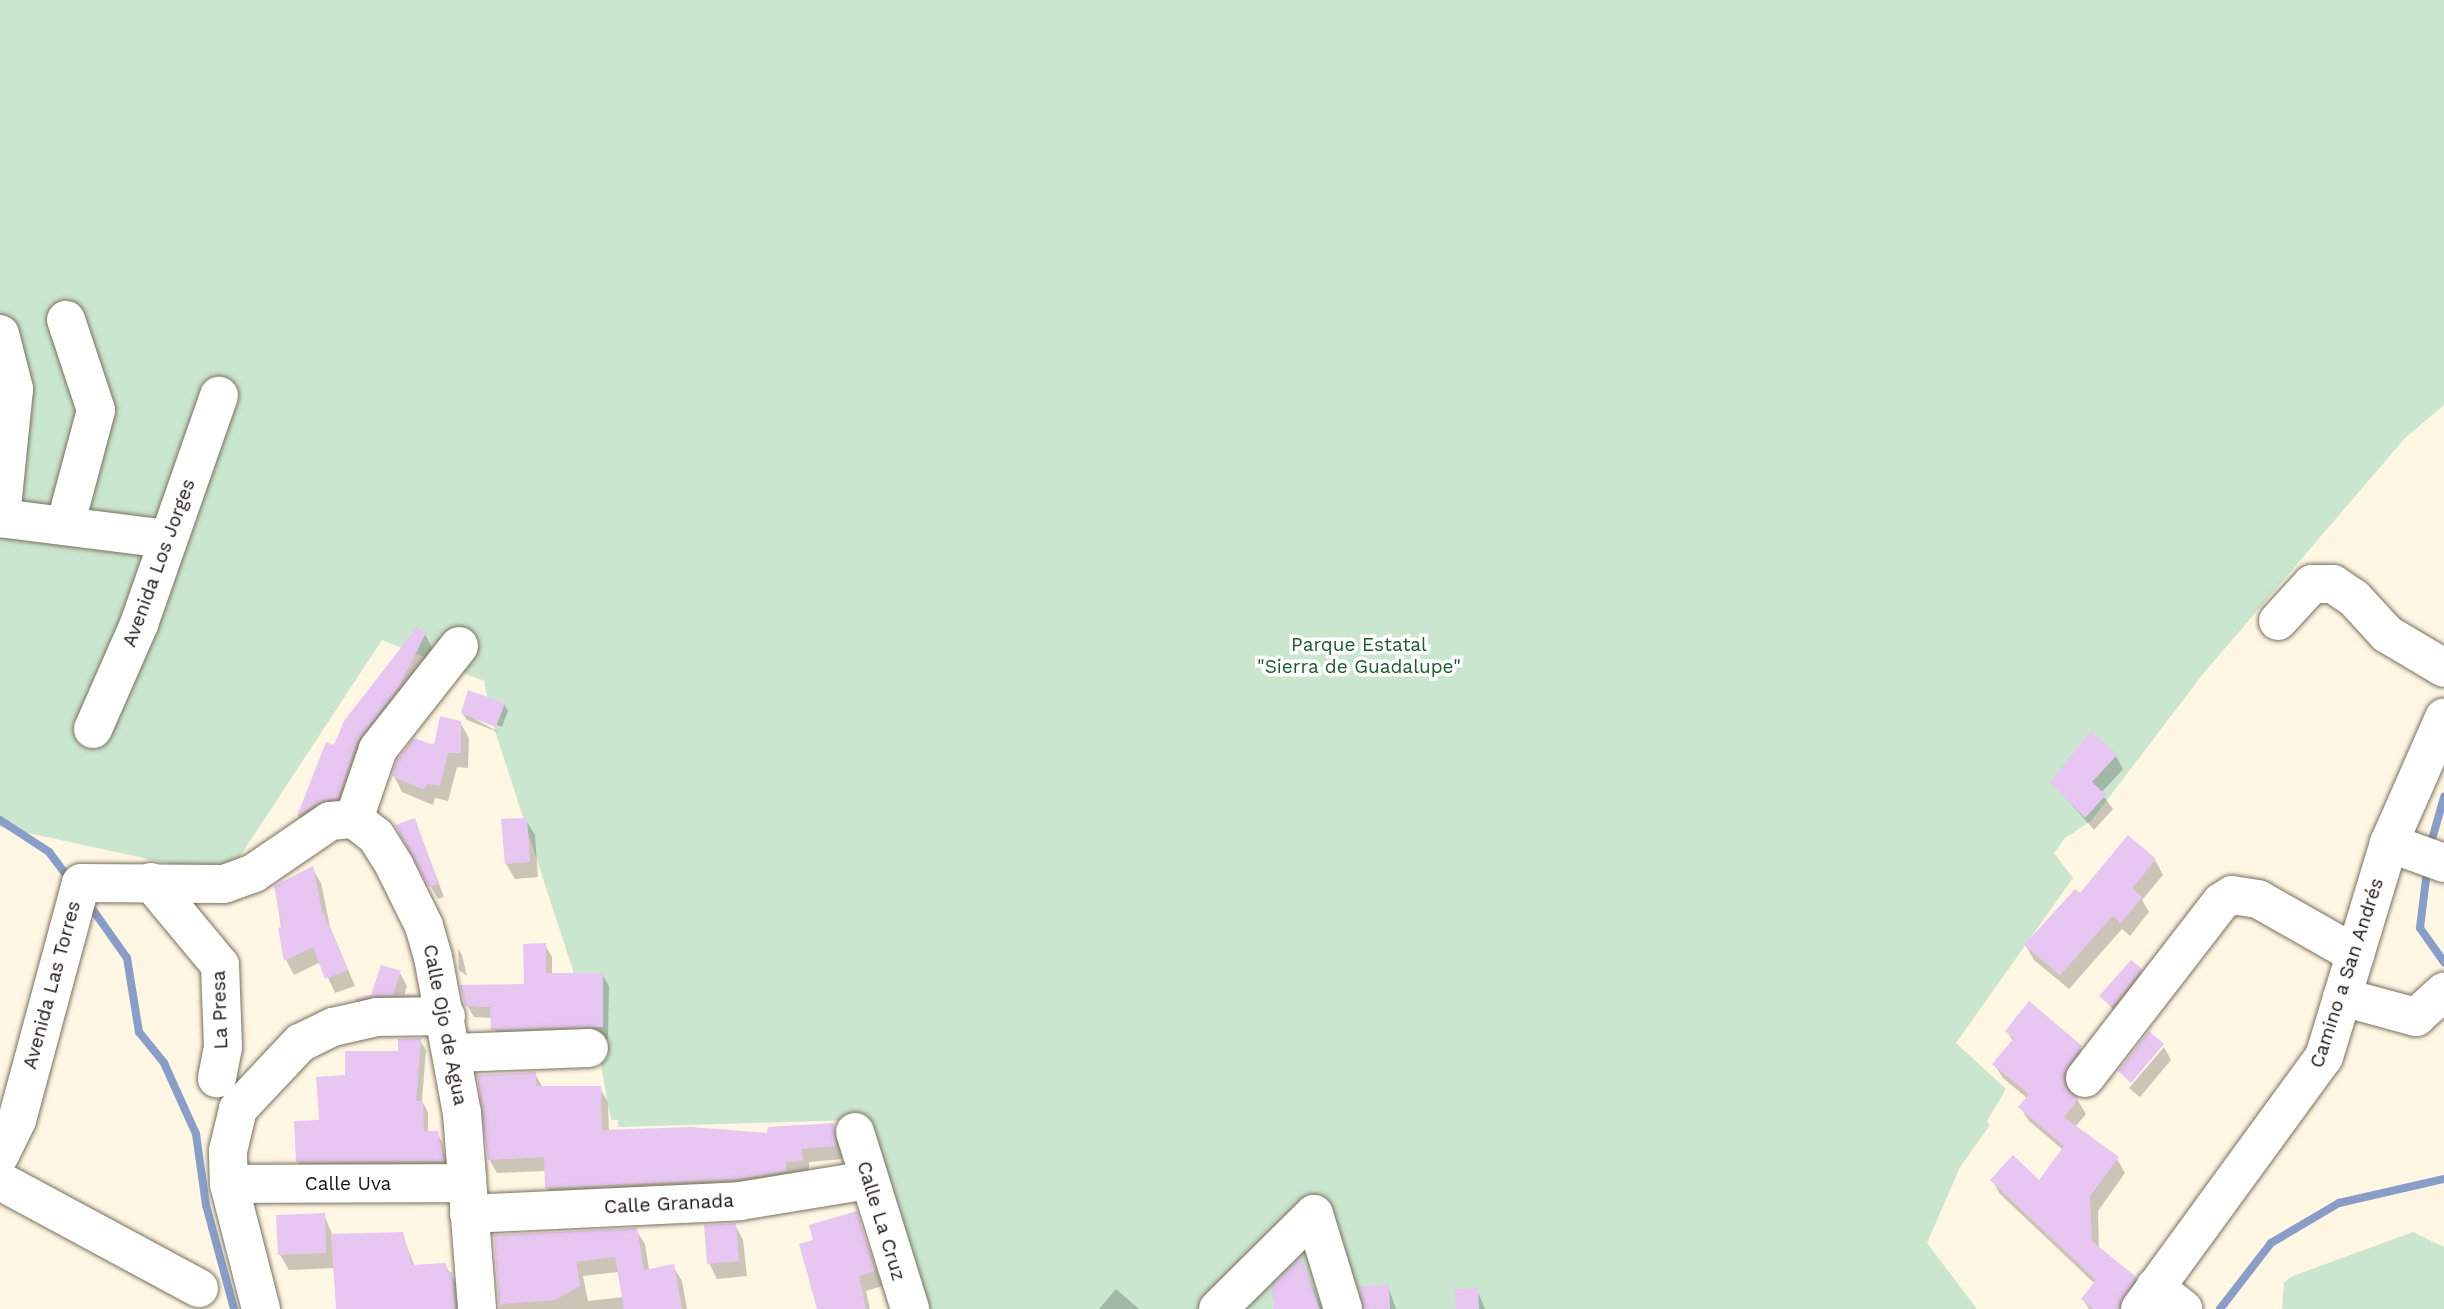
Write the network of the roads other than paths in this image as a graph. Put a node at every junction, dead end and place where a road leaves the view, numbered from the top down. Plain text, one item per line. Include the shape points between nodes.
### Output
1 (66, 320) dead end
2 (0, 334) edge
3 (219, 396) dead end
4 (1, 518) edge
5 (65, 526) junction
6 (167, 540) junction
7 (2278, 621) dead end
8 (459, 646) dead end
9 (2444, 668) edge
10 (2444, 718) edge
11 (93, 729) dead end
12 (354, 818) junction
13 (2389, 843) junction
14 (2444, 863) edge
15 (151, 883) junction
16 (2355, 954) junction
17 (2444, 992) edge
18 (2342, 997) junction
19 (446, 1016) junction
20 (589, 1048) dead end
21 (453, 1053) junction
22 (216, 1078) dead end
23 (2085, 1078) dead end
24 (855, 1132) dead end
25 (0, 1155) edge
26 (868, 1180) junction
27 (0, 1181) edge
28 (229, 1184) junction
29 (468, 1199) junction
30 (200, 1288) dead end
31 (2159, 1302) edge
32 (261, 1309) edge
33 (477, 1309) edge
34 (910, 1309) edge
35 (1218, 1309) edge
36 (1343, 1309) edge

1 - 5 street via 96,410
2 - 4 street via 14,389
3 - 6 street, Avenida Los Jorges
4 - 5 street
5 - 6 street
6 - 11 street, Avenida Los Jorges via 139,624
7 - 9 street via 2312,584 2333,584 2354,598 2387,634
8 - 12 street via 378,750
10 - 13 street, Camino a San Andrés
12 - 15 street via 330,821 254,873 224,884 180,887
12 - 19 street, Calle Ojo de Agua via 376,836 424,926
13 - 14 street
13 - 16 street, Camino a San Andrés
15 - 22 street, La Presa via 220,965 223,1047
15 - 25 street, Avenida Las Torres via 99,881 78,887 17,1120
16 - 18 street, Camino a San Andrés
16 - 23 street via 2258,900 2232,895 2221,902
17 - 18 street via 2416,1017
18 - 31 street, Camino a San Andrés via 2313,1077
19 - 21 street, Calle Ojo de Agua
19 - 28 street via 377,1017 333,1027 300,1043 238,1109 228,1151
20 - 21 street
21 - 29 street, Calle Ojo de Agua
24 - 26 street, Calle La Cruz
26 - 29 street, Calle Granada via 740,1201
26 - 34 street, Calle La Cruz
27 - 30 street
28 - 29 street, Calle Uva
28 - 32 street
29 - 33 street, Calle Ojo de Agua
35 - 36 street via 1314,1214

